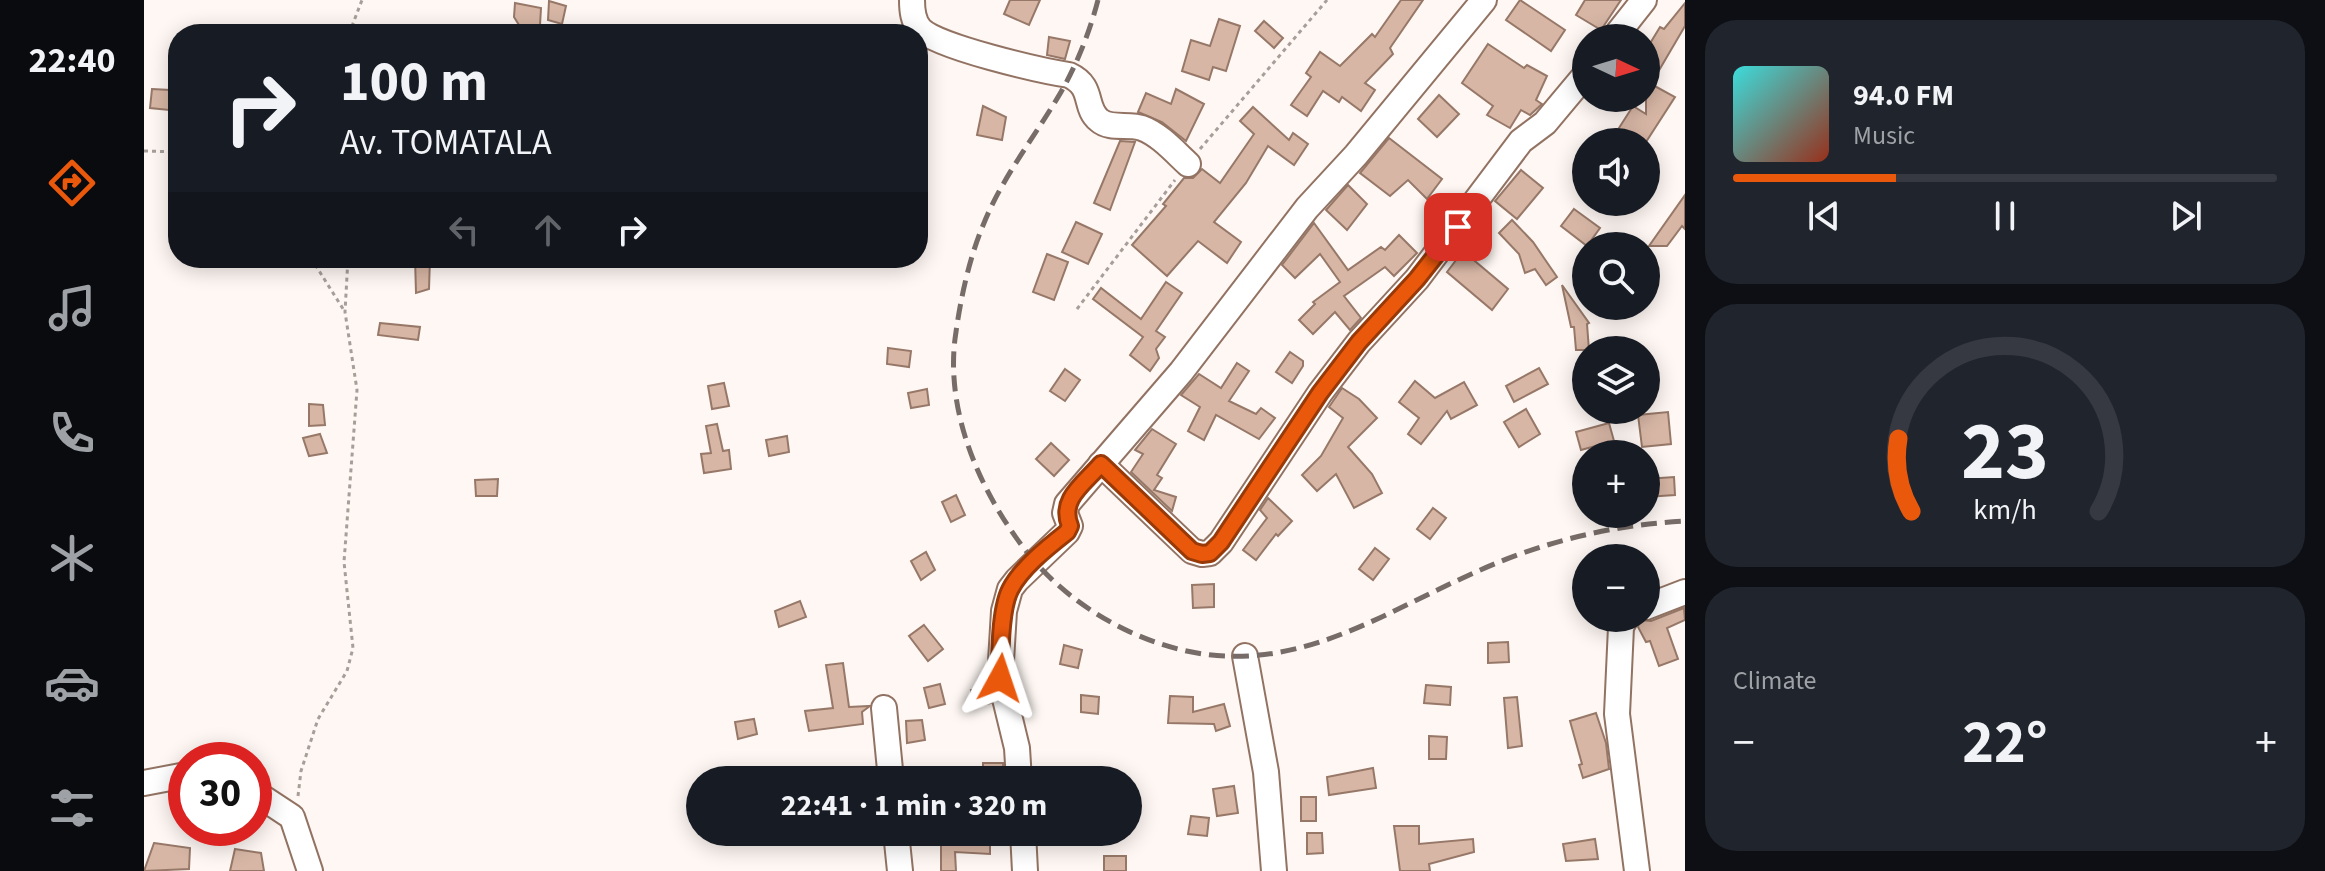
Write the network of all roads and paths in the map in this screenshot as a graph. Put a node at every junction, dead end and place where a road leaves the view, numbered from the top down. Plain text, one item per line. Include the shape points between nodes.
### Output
1 (362, 0) edge
2 (912, 0) edge
3 (1484, 0) edge
4 (1644, 0) edge
5 (353, 24) edge
6 (917, 24) edge
7 (1625, 24) edge
8 (928, 36) edge
9 (1572, 91) edge
10 (144, 151) edge
11 (168, 152) edge
12 (1188, 164) dead end
13 (317, 268) edge
14 (347, 268) edge
15 (345, 312) junction
16 (1101, 464) junction
17 (1685, 592) edge
18 (1660, 602) edge
19 (1621, 632) edge
20 (1245, 656) dead end
21 (884, 708) dead end
22 (890, 766) edge
23 (1018, 766) edge
24 (168, 778) edge
25 (144, 783) edge
26 (272, 804) edge
27 (292, 817) junction
28 (897, 846) edge
29 (1024, 846) edge
30 (310, 871) edge
31 (900, 871) edge
32 (1025, 871) edge
33 (1274, 871) edge
34 (1637, 871) edge

1 - 5 path
2 - 6 street
3 - 16 street via 1307,208 1181,372
4 - 7 street
8 - 12 street via 1080,80 1093,115 1103,124 1143,128
9 - 16 street via 1545,123 1521,141 1417,279 1359,342 1210,553 1192,551
10 - 11 path
13 - 15 path
14 - 15 path
15 - 27 path via 357,390 344,562 353,648 347,671 318,719
16 - 23 street via 1067,504 1067,532 1017,580 1006,599 1000,678
17 - 18 street
19 - 34 street via 1617,714
20 - 33 street via 1266,772
21 - 22 street
24 - 25 street
26 - 27 street
27 - 30 street
28 - 31 street
29 - 32 street

